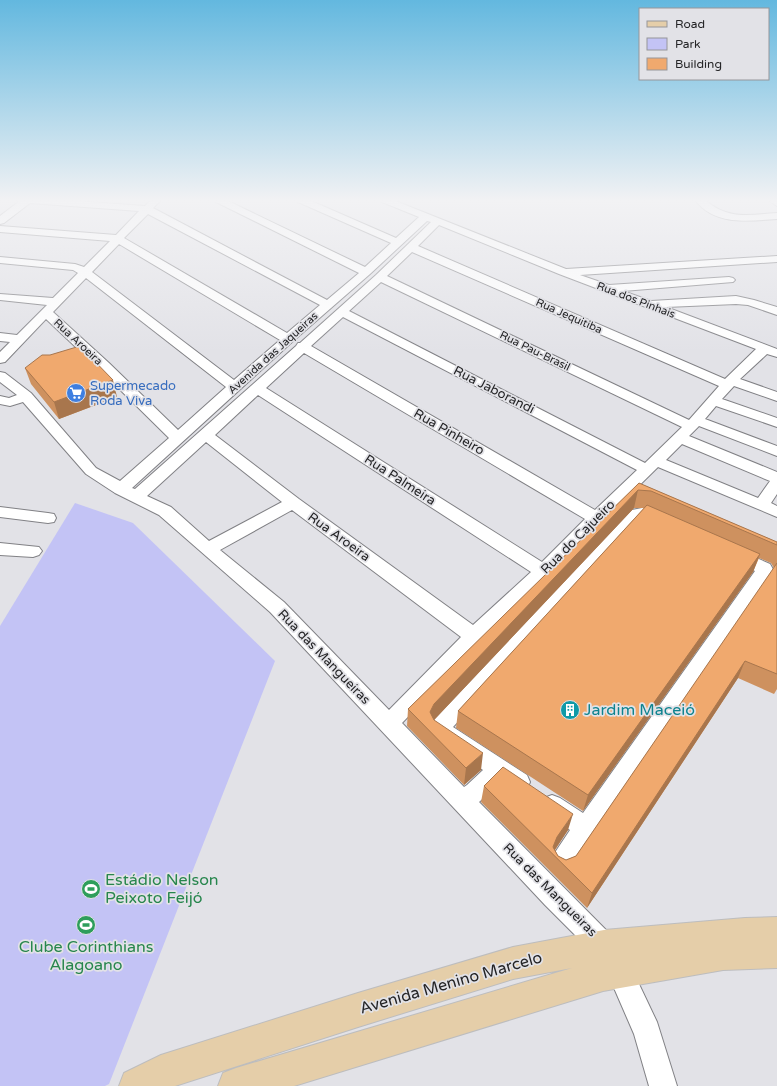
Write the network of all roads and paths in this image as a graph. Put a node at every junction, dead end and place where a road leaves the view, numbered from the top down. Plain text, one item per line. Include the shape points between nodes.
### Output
1 (105, 251) edge
2 (138, 251) edge
3 (226, 251) edge
4 (322, 251) edge
5 (388, 251) edge
6 (407, 251) edge
7 (420, 251) edge
8 (510, 251) edge
9 (777, 259) edge
10 (0, 260) edge
11 (84, 272) junction
12 (366, 272) junction
13 (563, 272) junction
14 (380, 277) junction
15 (729, 280) dead end
16 (606, 289) junction
17 (340, 295) junction
18 (358, 296) junction
19 (0, 297) edge
20 (56, 302) junction
21 (647, 304) junction
22 (328, 305) junction
23 (777, 311) edge
24 (46, 312) junction
25 (342, 312) junction
26 (0, 337) edge
27 (20, 339) junction
28 (288, 339) junction
29 (302, 346) junction
30 (771, 351) edge
31 (0, 359) edge
32 (2, 382) edge
33 (730, 383) junction
34 (235, 388) junction
35 (256, 388) junction
36 (26, 396) junction
37 (777, 396) edge
38 (0, 400) edge
39 (714, 401) junction
40 (777, 423) edge
41 (689, 428) junction
42 (206, 435) junction
43 (178, 439) junction
44 (777, 451) edge
45 (777, 459) edge
46 (651, 465) junction
47 (773, 478) edge
48 (129, 492) junction
49 (293, 503) junction
50 (761, 505) junction
51 (0, 512) edge
52 (777, 512) edge
53 (48, 518) dead end
54 (596, 518) junction
55 (678, 529) edge
56 (0, 548) edge
57 (208, 549) junction
58 (721, 549) edge
59 (32, 552) dead end
60 (543, 572) junction
61 (474, 636) junction
62 (388, 724) junction
63 (499, 768) junction
64 (469, 797) junction
65 (586, 828) junction
66 (562, 862) edge
67 (777, 933) edge
68 (777, 952) edge
69 (612, 959) junction
70 (137, 1086) edge
71 (236, 1086) edge
72 (663, 1086) edge

1 - 11 street
2 - 28 street
3 - 22 street
4 - 12 street
5 - 12 street, Avenida das Jaqueiras
6 - 14 street, Avenida das Jaqueiras
7 - 33 street, Rua Jequitiba
8 - 13 street, Rua dos Pinhais
9 - 13 street
10 - 11 street via 75,267
11 - 20 street
11 - 34 street
12 - 17 street, Avenida das Jaqueiras
13 - 16 street, Rua dos Pinhais
14 - 18 street, Avenida das Jaqueiras
14 - 41 street, Rua Pau-Brasil
15 - 16 street
16 - 21 street, Rua dos Pinhais
17 - 18 street
17 - 22 street, Avenida das Jaqueiras
18 - 25 street, Avenida das Jaqueiras
19 - 20 street
20 - 24 street
21 - 23 street via 736,300
21 - 30 street, Rua dos Pinhais
22 - 28 street, Avenida das Jaqueiras
24 - 27 street
24 - 43 street, Rua Aroeira
25 - 29 street, Avenida das Jaqueiras
25 - 46 street, Rua Jaborandi
26 - 27 street
27 - 31 street
28 - 34 street, Avenida das Jaqueiras
29 - 35 street, Avenida das Jaqueiras
29 - 54 street, Rua Pinheiro
30 - 33 street, Rua do Cajueiro
32 - 36 street, Rua das Mangueiras
33 - 37 street, Rua Jequitiba
33 - 39 street, Rua do Cajueiro
34 - 43 street, Avenida das Jaqueiras
35 - 42 street, Avenida das Jaqueiras
35 - 60 street, Rua Palmeira
36 - 38 street via 10,402
36 - 48 street, Rua das Mangueiras via 91,471
39 - 40 street
39 - 41 street, Rua do Cajueiro
41 - 44 street
41 - 46 street, Rua do Cajueiro
41 - 47 street
42 - 48 street, Avenida das Jaqueiras
42 - 49 street, Rua Aroeira
43 - 48 street, Avenida das Jaqueiras
45 - 47 street
46 - 50 street, Rua Jaborandi
46 - 54 street, Rua do Cajueiro via 641,484
47 - 50 street
48 - 57 street, Rua das Mangueiras via 166,510
49 - 57 street
49 - 61 street, Rua Aroeira
50 - 52 street, Rua Jaborandi
51 - 53 street
54 - 60 street, Rua do Cajueiro
55 - 63 street via 642,513 638,514 441,726 441,730
56 - 59 street
57 - 62 street, Rua das Mangueiras via 277,607
58 - 65 street via 764,568 765,571
60 - 61 street, Rua do Cajueiro
61 - 62 street, Rua do Cajueiro
62 - 64 street, Rua das Mangueiras
63 - 64 street
63 - 65 street
64 - 69 street, Rua das Mangueiras
65 - 66 street
67 - 69 main road, Avenida Menino Marcelo via 745,934
68 - 69 main road, Avenida Menino Marcelo
69 - 70 main road, Avenida Menino Marcelo via 513,962 161,1072
69 - 71 main road, Avenida Menino Marcelo via 603,974
69 - 72 street via 647,1032

